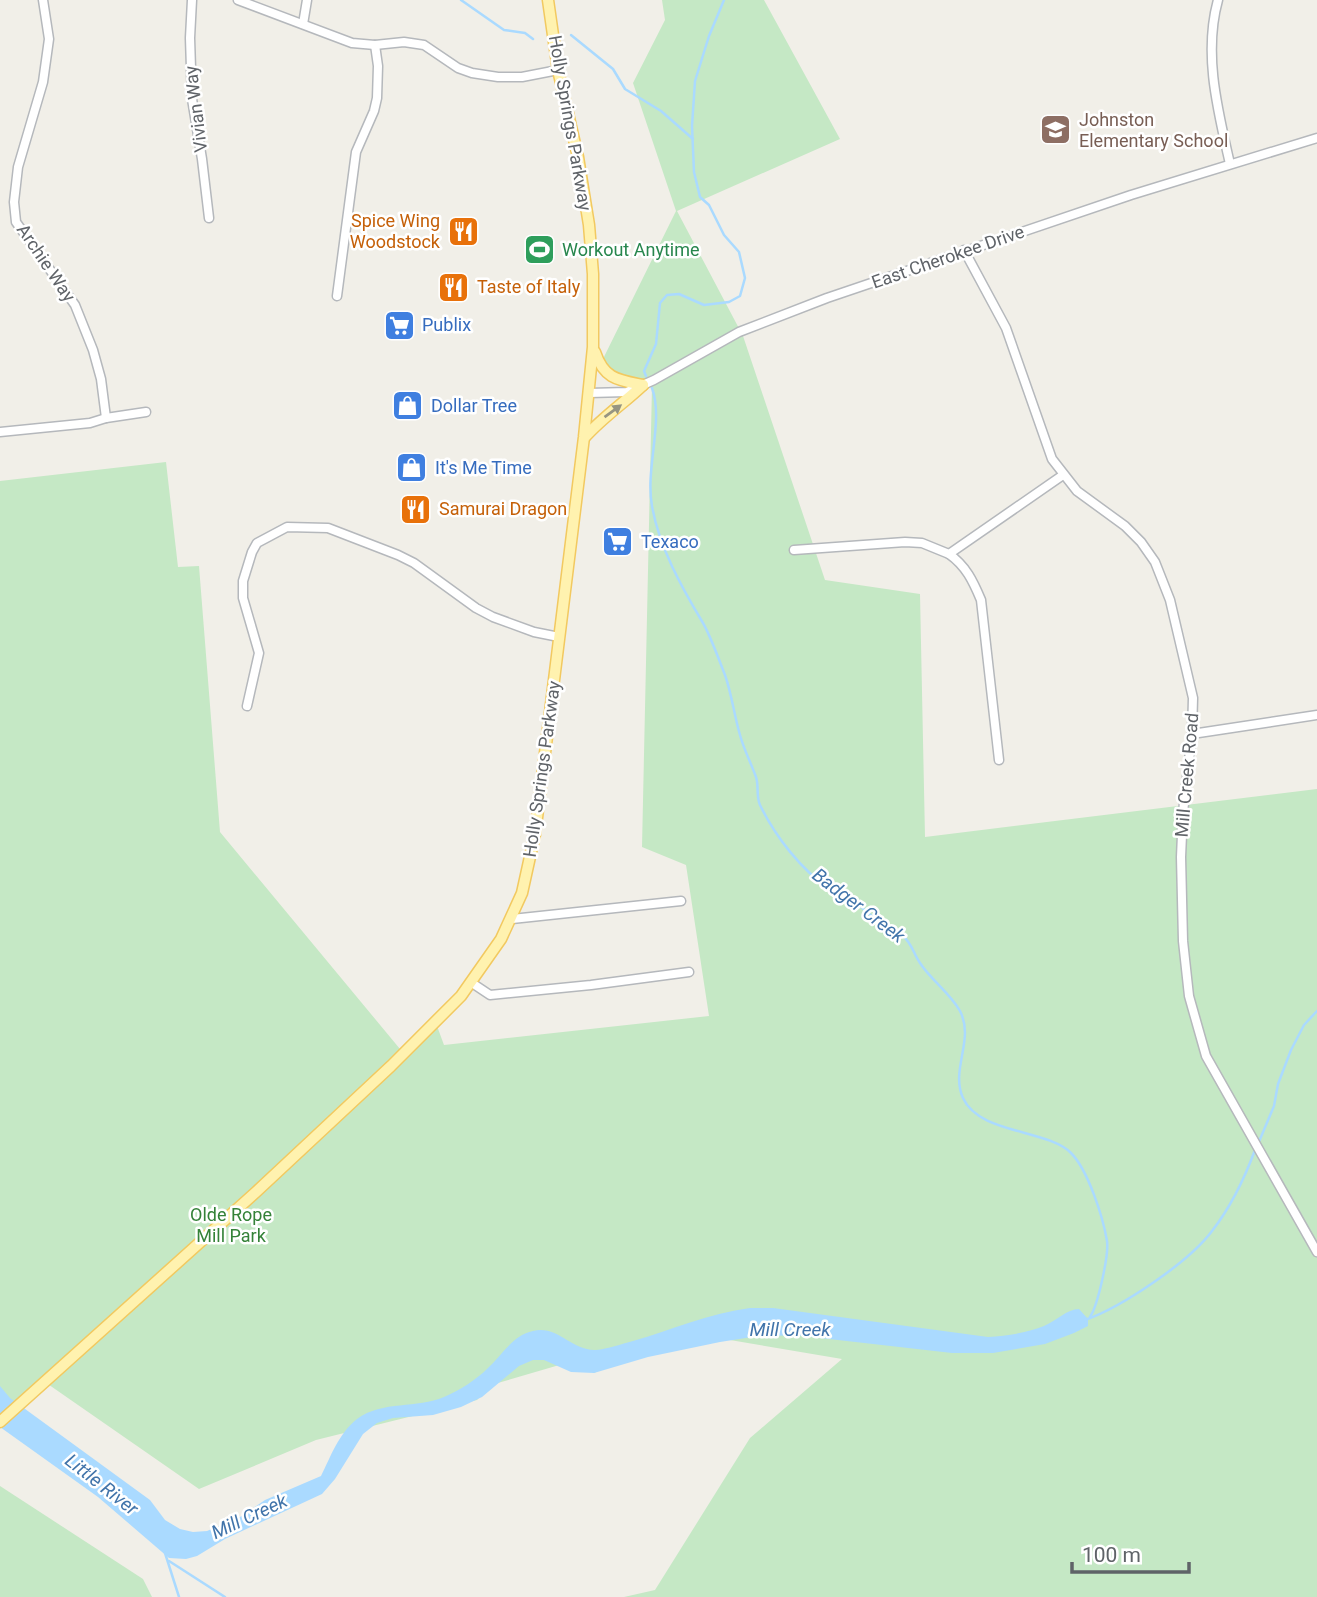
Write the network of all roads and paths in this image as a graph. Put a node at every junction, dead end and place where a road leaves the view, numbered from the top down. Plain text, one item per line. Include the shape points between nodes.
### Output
1 (43, 0) edge
2 (192, 0) edge
3 (238, 0) edge
4 (307, 0) edge
5 (548, 0) edge
6 (1218, 0) edge
7 (303, 24) junction
8 (374, 45) junction
9 (558, 70) junction
10 (1317, 138) edge
11 (1230, 164) junction
12 (209, 218) dead end
13 (964, 250) junction
14 (337, 296) dead end
15 (593, 347) junction
16 (643, 385) junction
17 (590, 393) junction
18 (146, 412) dead end
19 (106, 418) junction
20 (0, 432) edge
21 (584, 437) junction
22 (1063, 475) junction
23 (794, 550) dead end
24 (949, 554) junction
25 (559, 637) junction
26 (247, 706) dead end
27 (1317, 715) edge
28 (1192, 734) junction
29 (999, 760) dead end
30 (681, 901) dead end
31 (512, 919) junction
32 (689, 972) dead end
33 (472, 983) junction
34 (1317, 1252) edge
35 (0, 1422) edge

1 - 19 street, Archie Way via 49,39 43,82 19,167 16,222 75,305 101,379
2 - 12 street, Vivian Way via 192,99
3 - 7 street
4 - 7 street
5 - 9 main road, Holly Springs Parkway
6 - 11 street via 1211,57
7 - 8 street via 352,43
8 - 9 street via 424,45 458,68 490,76 522,77
8 - 14 street via 377,98 356,152
9 - 15 main road, Holly Springs Parkway via 589,225
10 - 11 street, East Cherokee Drive
11 - 13 street, East Cherokee Drive
13 - 16 street, East Cherokee Drive via 778,315
13 - 22 street, Mill Creek Road via 1006,328 1043,437
15 - 16 main road via 608,375
15 - 17 main road, Holly Springs Parkway
16 - 17 street, East Cherokee Drive via 617,393
21 -> 16 main road
17 - 21 main road, Holly Springs Parkway
18 - 19 street
19 - 20 street
21 - 25 main road, Holly Springs Parkway
22 - 24 street
22 - 28 street, Mill Creek Road via 1125,526 1156,562 1188,668
23 - 24 street via 905,542 922,543
24 - 29 street via 972,578 981,600
25 - 26 street via 493,617 414,563 388,551 328,528 287,527 257,543 243,581 258,653
25 - 31 main road, Holly Springs Parkway via 535,834
27 - 28 street
28 - 34 street, Mill Creek Road via 1183,812 1182,941 1189,996 1206,1056
30 - 31 street
31 - 33 main road, Holly Springs Parkway
32 - 33 street via 490,995
33 - 35 main road, Holly Springs Parkway via 256,1192

